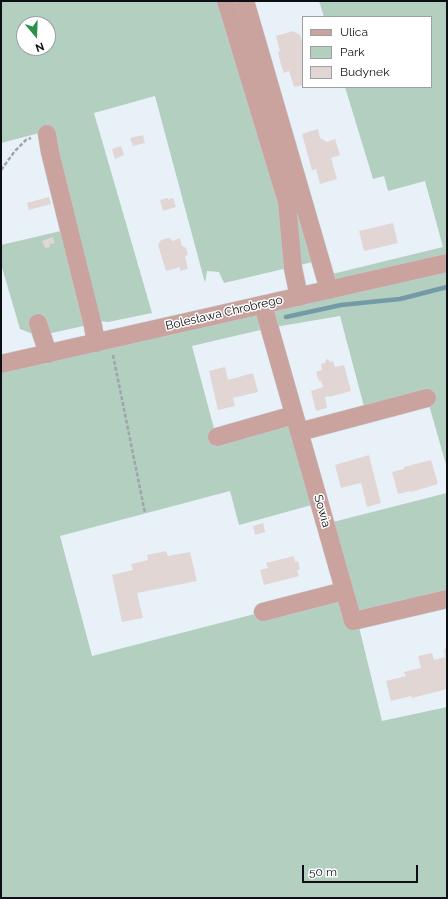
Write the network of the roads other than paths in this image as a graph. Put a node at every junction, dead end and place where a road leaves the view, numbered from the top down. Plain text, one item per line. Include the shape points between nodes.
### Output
1 (226, 1) edge
2 (246, 1) edge
3 (47, 134) road end
4 (447, 263) edge
5 (329, 290) junction
6 (299, 297) junction
7 (263, 305) junction
8 (38, 323) dead end
9 (103, 341) junction
10 (48, 354) junction
11 (1, 364) edge
12 (427, 398) dead end
13 (297, 424) junction
14 (216, 436) dead end
15 (344, 591) junction
16 (447, 599) edge
17 (262, 612) dead end

1 - 6 street via 287,202 293,268
2 - 5 street
3 - 9 street via 92,321
4 - 5 street, Bolesława Chrobrego
5 - 6 street, Bolesława Chrobrego
6 - 7 street, Bolesława Chrobrego
7 - 9 street, Bolesława Chrobrego
7 - 13 street, Sowia
8 - 10 street
9 - 10 street, Bolesława Chrobrego
10 - 11 street, Bolesława Chrobrego
12 - 13 street
13 - 14 street
13 - 15 street, Sowia
15 - 16 street, Sowia via 353,621
15 - 17 street

